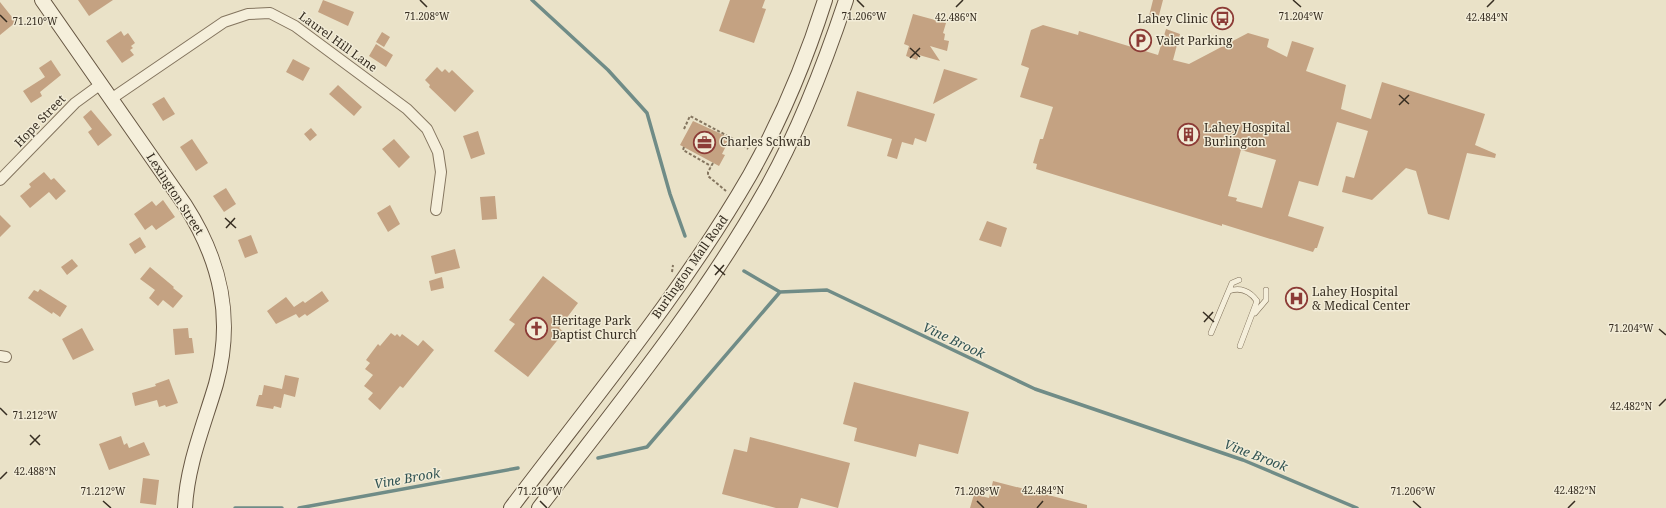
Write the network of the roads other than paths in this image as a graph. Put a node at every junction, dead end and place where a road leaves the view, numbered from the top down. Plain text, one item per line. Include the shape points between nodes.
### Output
1 (42, 0) edge
2 (825, 0) edge
3 (846, 0) edge
4 (101, 84) junction
5 (111, 99) junction
6 (0, 180) edge
7 (436, 210) dead end
8 (1239, 280) dead end
9 (1266, 290) dead end
10 (1228, 291) junction
11 (1253, 315) junction
12 (1211, 333) dead end
13 (1240, 346) dead end
14 (185, 508) edge
15 (510, 508) edge
16 (539, 508) edge

1 - 4 main road, Lexington Street
2 - 15 main road, Burlington Mall Road via 802,63 772,132 751,174 709,242 673,294
3 - 16 main road, Burlington Mall Road via 827,58 808,103 777,169 745,226 691,309
4 - 5 main road, Lexington Street
4 - 6 street, Hope Street via 75,104
5 - 7 street, Laurel Hill Lane via 224,22 248,14 270,13 295,26 407,109 427,129 438,152 441,172
5 - 14 main road, Lexington Street via 198,225 211,252 221,289 224,325 222,359 197,445
8 - 10 lane via 1232,283
9 - 11 lane via 1266,300
10 - 11 lane via 1236,288 1252,294 1257,301
10 - 12 lane
11 - 13 lane

